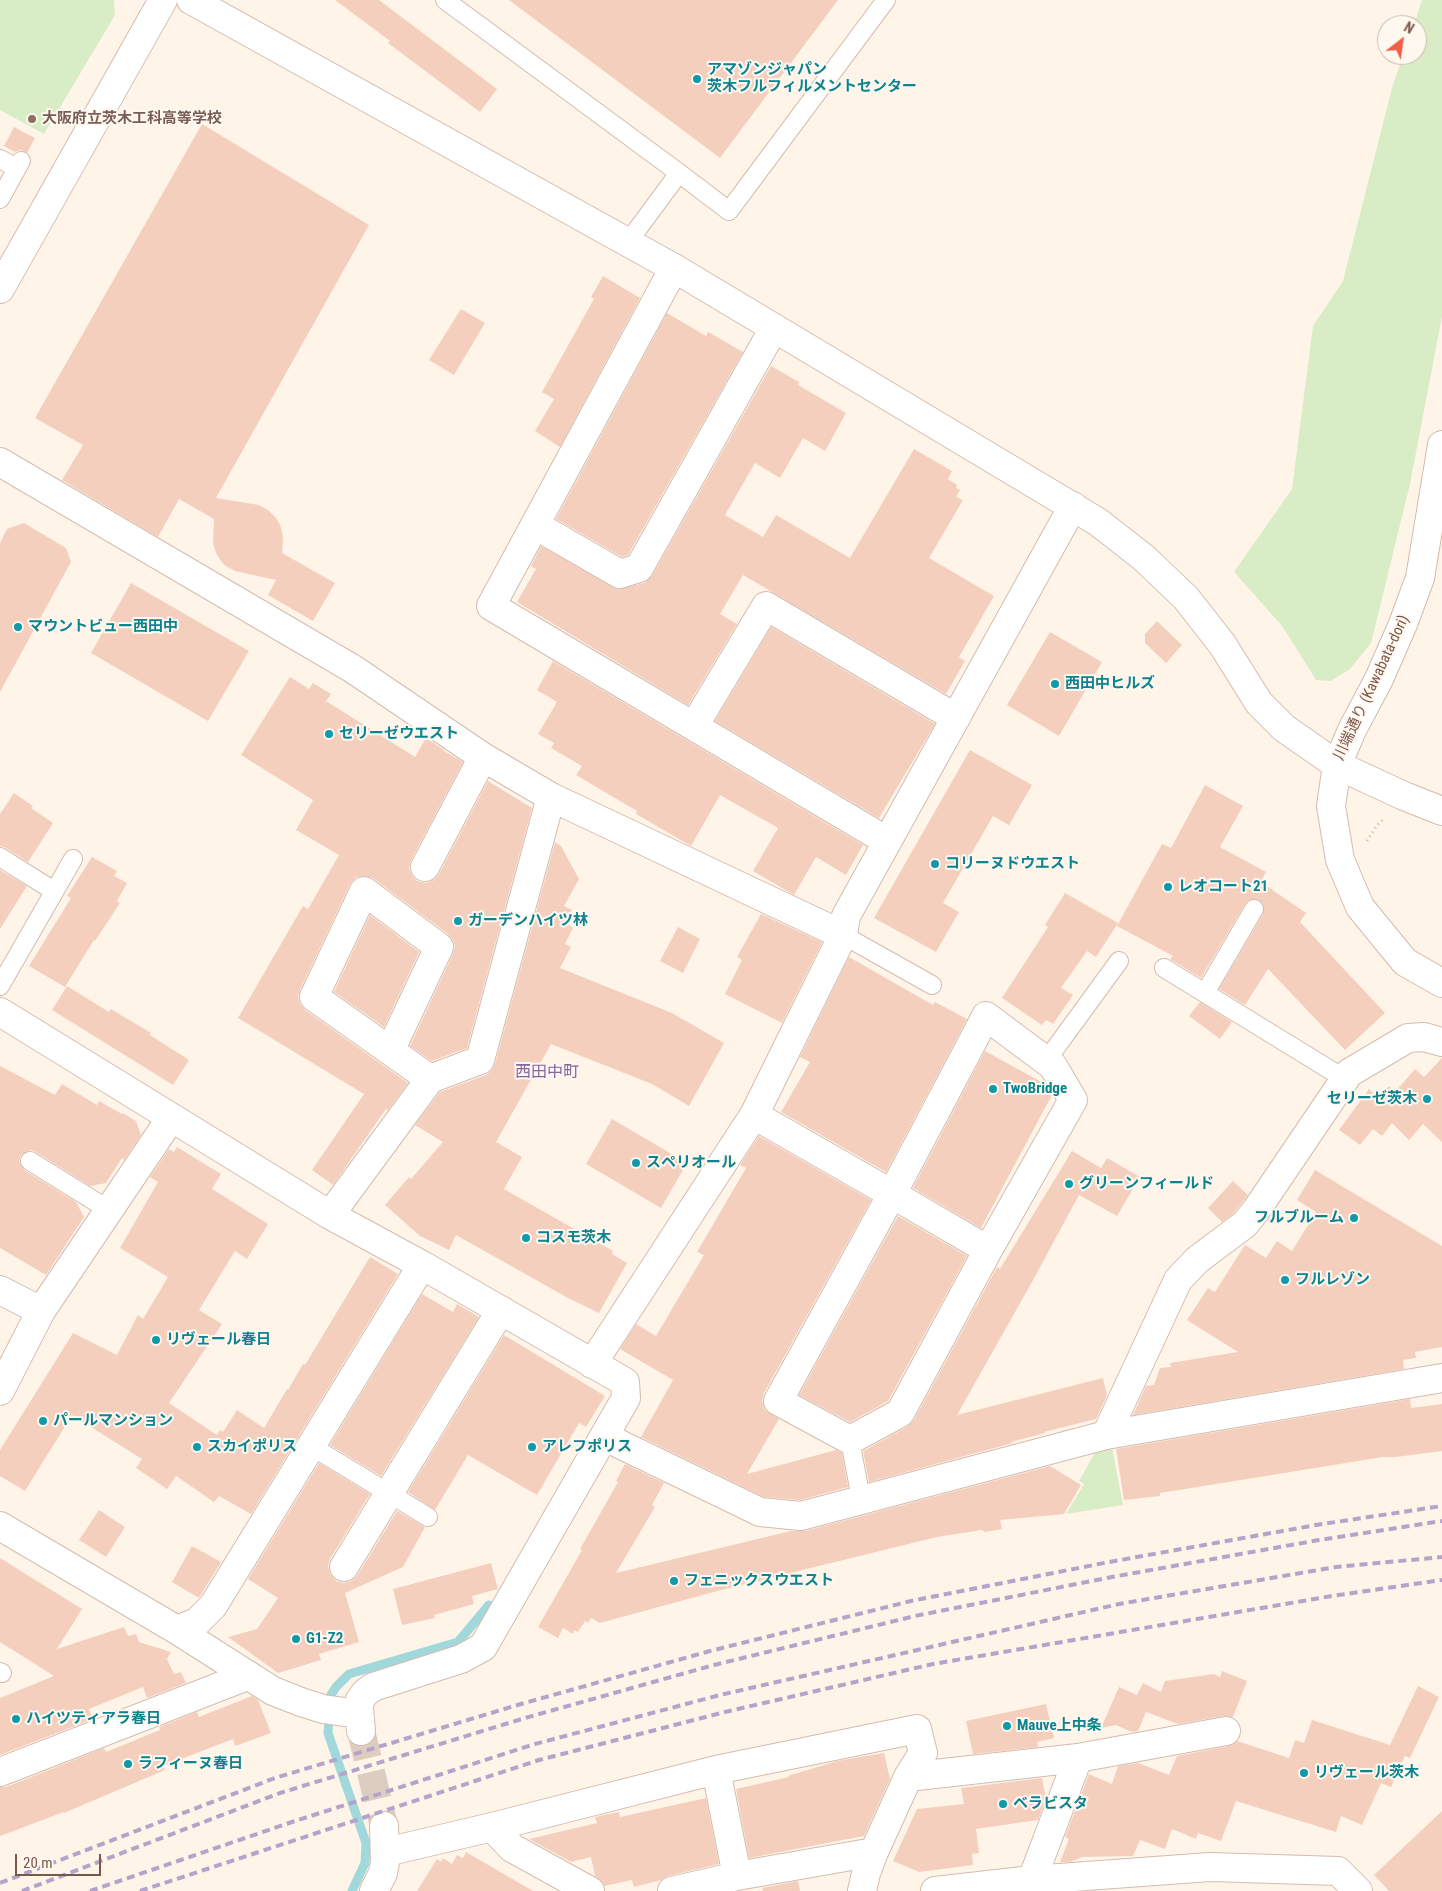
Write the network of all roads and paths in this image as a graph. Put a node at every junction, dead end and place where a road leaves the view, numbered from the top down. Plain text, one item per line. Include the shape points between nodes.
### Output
1 (163, 0) edge
2 (191, 0) edge
3 (445, 0) edge
4 (886, 0) edge
5 (0, 159) edge
6 (679, 173) junction
7 (0, 199) edge
8 (628, 242) junction
9 (674, 268) junction
10 (0, 289) edge
11 (774, 328) junction
12 (1441, 455) edge
13 (0, 462) edge
14 (1073, 506) junction
15 (535, 525) junction
16 (956, 718) junction
17 (694, 726) junction
18 (483, 757) junction
19 (1337, 765) junction
20 (552, 797) junction
21 (1442, 811) edge
22 (1389, 817) dead end
23 (887, 841) junction
24 (1366, 845) dead end
25 (0, 857) edge
26 (73, 859) dead end
27 (425, 867) dead end
28 (54, 891) junction
29 (1254, 909) dead end
30 (844, 935) junction
31 (1119, 961) dead end
32 (1164, 968) dead end
33 (1442, 983) edge
34 (932, 985) dead end
35 (0, 986) edge
36 (1206, 993) junction
37 (0, 1012) edge
38 (1442, 1042) edge
39 (390, 1051) junction
40 (1046, 1061) junction
41 (430, 1078) junction
42 (1345, 1079) junction
43 (754, 1114) junction
44 (171, 1118) junction
45 (30, 1161) dead end
46 (892, 1194) junction
47 (109, 1210) junction
48 (330, 1215) junction
49 (988, 1250) junction
50 (422, 1265) junction
51 (0, 1290) edge
52 (501, 1310) junction
53 (41, 1311) junction
54 (592, 1364) junction
55 (1442, 1378) edge
56 (0, 1391) edge
57 (1106, 1435) junction
58 (605, 1437) junction
59 (850, 1440) junction
60 (311, 1446) junction
61 (389, 1494) junction
62 (861, 1500) junction
63 (428, 1517) dead end
64 (0, 1526) edge
65 (344, 1567) dead end
66 (177, 1630) junction
67 (247, 1676) junction
68 (1226, 1731) dead end
69 (1078, 1758) junction
70 (716, 1770) junction
71 (0, 1772) edge
72 (908, 1776) junction
73 (492, 1827) junction
74 (874, 1852) junction
75 (737, 1876) junction
76 (1032, 1880) junction
77 (581, 1889) edge
78 (374, 1891) edge
79 (672, 1891) edge
80 (862, 1891) edge
81 (936, 1891) edge
82 (1358, 1891) edge

1 - 10 street
2 - 8 street
3 - 6 lane
4 - 6 lane via 729,211
5 - 7 lane via 19,165
6 - 8 lane
8 - 9 street
9 - 11 street
9 - 15 street
11 - 14 street
11 - 15 street via 639,568 620,574
12 - 19 street, 川端通り (Kawabata-dori) via 1420,578 1379,679
13 - 18 street via 353,669
14 - 16 street
14 - 19 street via 1129,545 1166,577 1210,628 1267,712 1293,736
15 - 17 street via 492,606
16 - 17 street via 766,606
16 - 23 street
17 - 23 street
18 - 20 street
18 - 27 street
19 - 21 street
19 - 33 street, 川端通り (Kawabata-dori) via 1331,806 1340,860 1360,908 1405,962
20 - 30 street
20 - 41 street via 480,1060
22 - 24 path via 1377,824
23 - 30 street via 846,916
25 - 28 lane
26 - 28 lane
28 - 35 lane
29 - 36 lane
30 - 34 lane
30 - 43 street
31 - 40 lane
32 - 36 lane
36 - 42 lane
37 - 44 street
38 - 42 street via 1424,1036 1408,1038 1349,1073
39 - 39 street via 439,947 364,892 314,997
39 - 41 street
40 - 46 street via 986,1016
40 - 49 street via 1053,1066 1073,1100
41 - 48 street
42 - 57 street via 1257,1209 1178,1280
43 - 46 street
43 - 54 street
44 - 47 street
44 - 48 street
45 - 47 lane
46 - 49 street
46 - 59 street via 778,1401
47 - 53 street
48 - 50 street
49 - 59 street via 900,1413
50 - 52 street
50 - 60 street
51 - 53 street
52 - 54 street
52 - 61 street
53 - 56 street
54 - 58 street via 625,1382 626,1398
55 - 57 street
57 - 62 street
58 - 62 street via 760,1512 801,1516
58 - 67 street via 483,1647 461,1659 373,1687 346,1716 273,1691
59 - 62 lane
60 - 61 lane
60 - 66 street via 213,1606 197,1622
61 - 63 lane
61 - 65 street
64 - 66 street
66 - 67 street
67 - 71 street
68 - 69 street
69 - 72 street
69 - 76 street
70 - 72 street via 917,1729 924,1753
70 - 73 street
70 - 75 street
72 - 74 street
73 - 77 street via 512,1848
73 - 78 street via 385,1839 383,1873
74 - 75 street
74 - 80 street
75 - 79 street
76 - 81 street
76 - 82 street via 1210,1867 1338,1871

